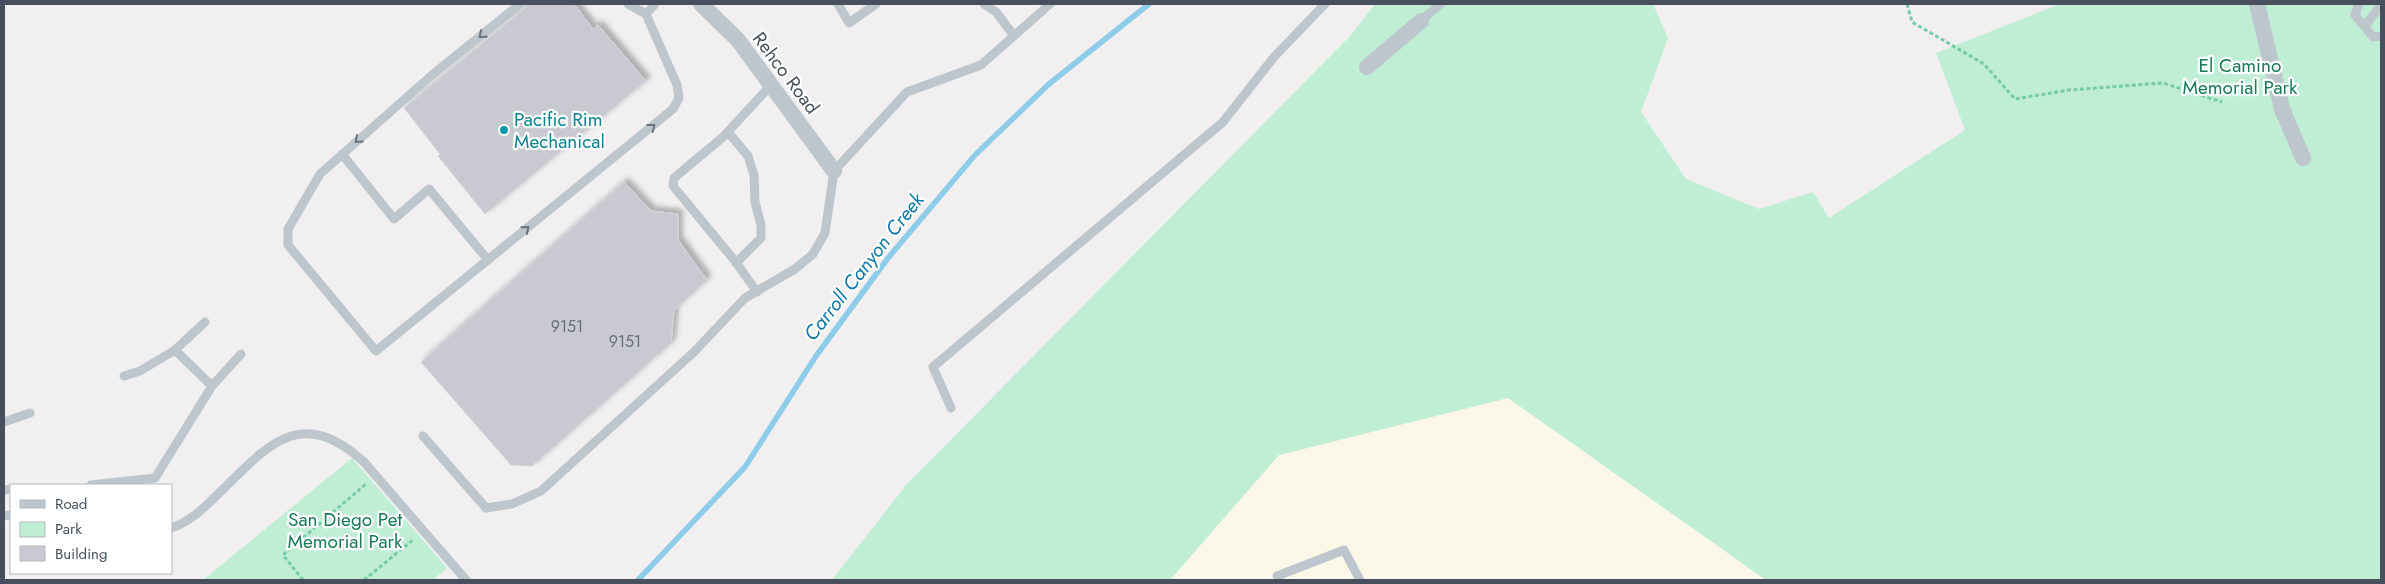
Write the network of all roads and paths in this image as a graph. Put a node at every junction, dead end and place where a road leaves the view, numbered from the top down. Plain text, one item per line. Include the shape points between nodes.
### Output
1 (520, 4) edge
2 (628, 4) edge
3 (655, 4) edge
4 (701, 4) edge
5 (838, 4) edge
6 (876, 4) edge
7 (984, 4) edge
8 (1325, 4) edge
9 (1440, 4) edge
10 (1907, 4) edge
11 (2257, 4) edge
12 (2359, 4) edge
13 (1046, 5) edge
14 (2381, 5) edge
15 (646, 14) junction
16 (1421, 21) joint
17 (2365, 26) junction
18 (1014, 36) junction
19 (2381, 36) edge
20 (1367, 68) dead end
21 (771, 85) junction
22 (2222, 102) dead end
23 (728, 132) junction
24 (342, 154) junction
25 (2303, 158) dead end
26 (834, 171) junction
27 (488, 260) junction
28 (736, 263) junction
29 (757, 292) junction
30 (205, 322) dead end
31 (175, 350) junction
32 (241, 354) dead end
33 (124, 376) dead end
34 (212, 386) junction
35 (951, 408) dead end
36 (30, 413) dead end
37 (4, 422) edge
38 (423, 436) dead end
39 (376, 476) junction
40 (121, 484) edge
41 (172, 527) edge
42 (424, 531) junction
43 (303, 580) edge
44 (364, 580) edge
45 (466, 580) edge
46 (1279, 580) edge
47 (1360, 580) edge

1 -> 24 lane
2 - 15 lane
3 - 15 lane
4 - 21 street, Rehco Road via 738,40
5 - 6 lane via 850,23
7 - 18 lane via 996,12
8 - 35 lane via 1274,57 1223,122 933,367
9 - 16 lane
10 - 22 path via 1912,22 1984,64 2015,99 2069,90 2163,83
11 - 25 street via 2282,109
12 - 17 lane via 2355,15
13 - 18 lane
14 - 17 lane
27 -> 15 lane via 672,109 679,98 677,85
16 - 20 street
17 - 19 lane via 2373,37
18 - 26 lane via 981,65 907,92
21 - 23 lane
21 - 26 street, Rehco Road
23 - 28 lane via 748,156 761,225 761,238
23 - 28 lane via 674,178 672,186
24 - 27 lane via 394,219 428,189
24 - 27 lane via 320,174 309,190 288,229 288,245 376,351
26 - 29 lane via 824,233 813,254
28 - 29 lane
29 - 38 lane via 746,298 694,352 566,470 541,491 512,504 486,508
30 - 31 lane
31 - 33 lane via 140,371
31 - 34 lane
32 - 34 lane
34 - 40 lane via 155,478
36 - 37 lane
39 - 41 lane via 347,446 312,433 290,434 268,446 198,514
39 - 42 lane
39 - 43 path via 283,555
42 - 44 path
42 - 45 lane
46 - 47 lane via 1277,576 1344,550

